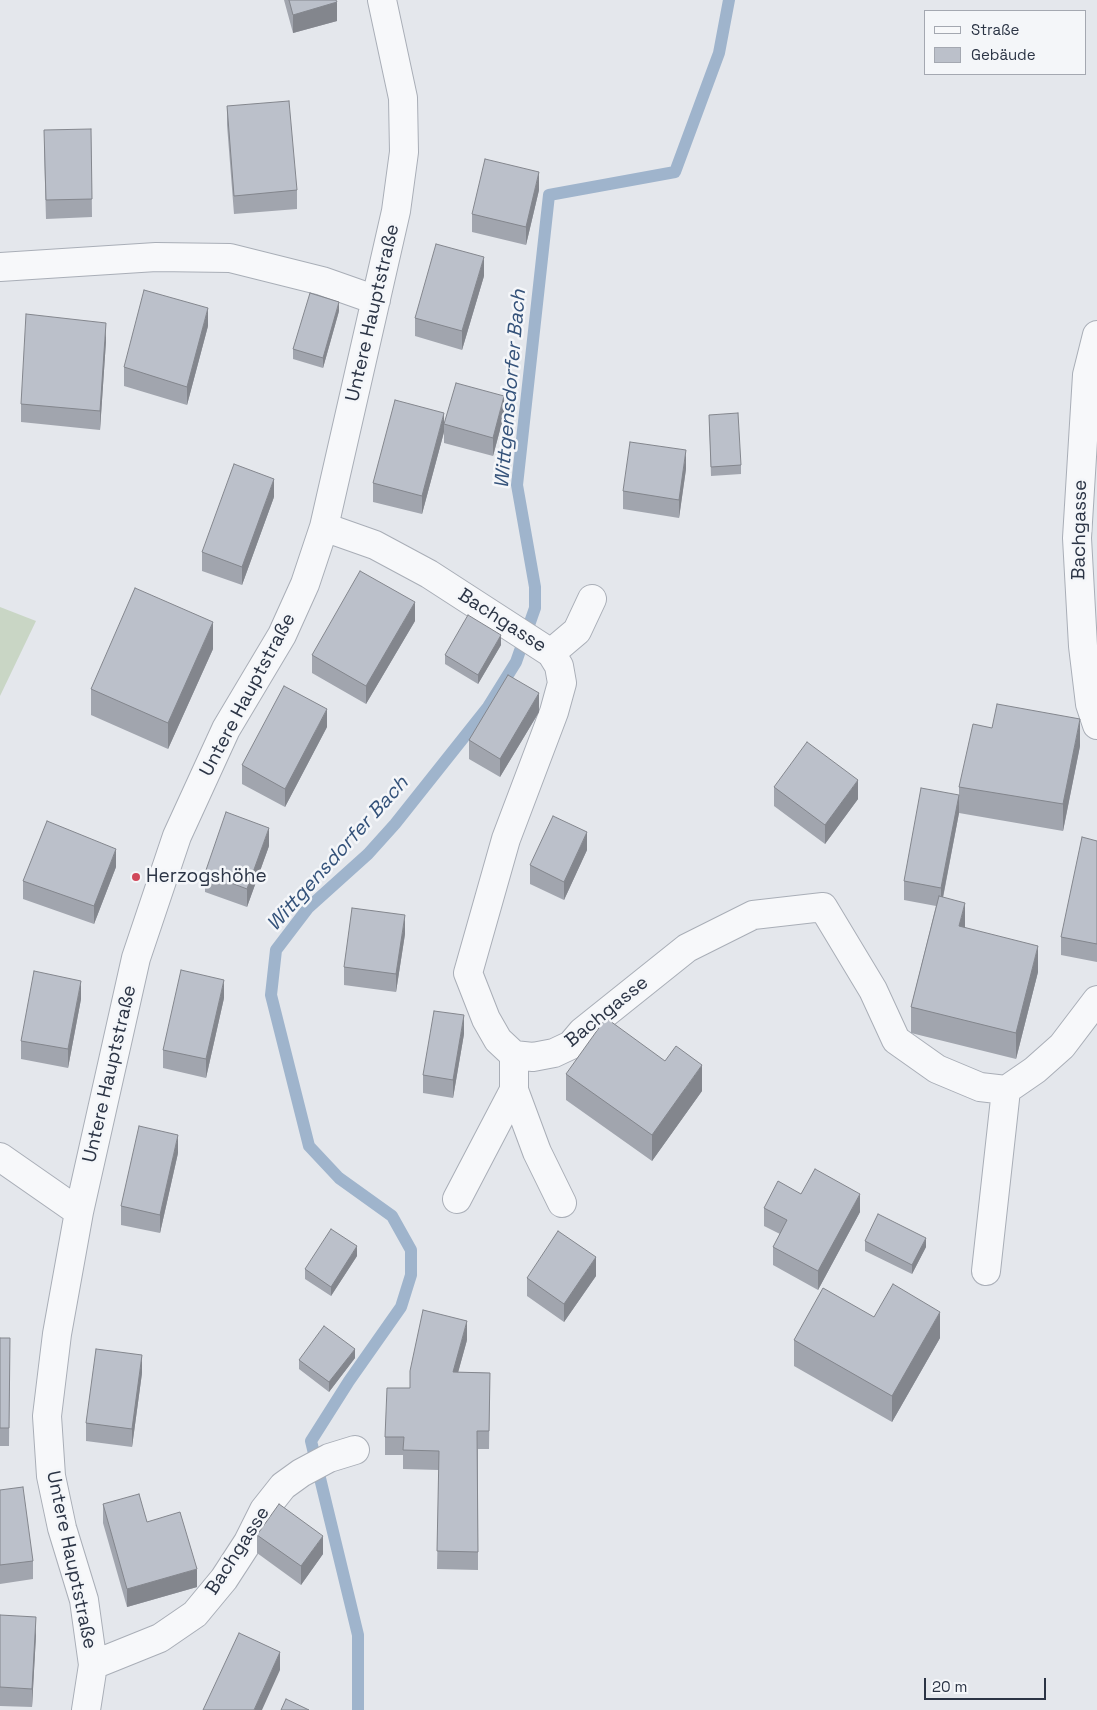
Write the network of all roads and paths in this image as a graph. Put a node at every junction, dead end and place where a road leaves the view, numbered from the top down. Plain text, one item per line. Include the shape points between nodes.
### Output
1 (382, 0) edge
2 (0, 267) edge
3 (376, 300) junction
4 (1097, 335) edge
5 (324, 528) junction
6 (592, 599) dead end
7 (535, 642) junction
8 (1097, 725) edge
9 (1097, 1000) edge
10 (514, 1055) junction
11 (514, 1090) junction
12 (1006, 1090) junction
13 (0, 1157) edge
14 (457, 1199) dead end
15 (562, 1203) dead end
16 (79, 1212) junction
17 (986, 1271) dead end
18 (355, 1450) dead end
19 (93, 1665) junction
20 (86, 1710) edge

1 - 3 street, Untere Hauptstraße via 403,98 404,152 396,211
2 - 3 street via 156,257 230,258 322,281
3 - 5 street, Untere Hauptstraße
4 - 8 street, Bachgasse via 1086,375 1077,538 1083,646 1090,704
5 - 7 street, Bachgasse via 374,545 429,574
5 - 16 street, Untere Hauptstraße via 306,584 282,635 226,729 177,836 136,958
6 - 7 street via 577,631
7 - 10 street, Bachgasse via 559,666 562,683 506,839 468,973 486,1019 498,1040
9 - 12 street via 1062,1046
10 - 11 street
10 - 12 street, Bachgasse via 533,1057 554,1053 571,1045 582,1032 687,948 753,915 823,907 873,990 896,1040 937,1069 980,1087
11 - 14 street
11 - 15 street via 537,1152
12 - 17 street
13 - 16 street
16 - 19 street, Untere Hauptstraße via 47,1416 51,1476 62,1528 84,1600
18 - 19 street, Bachgasse via 329,1458 284,1486 264,1510 224,1579 195,1614 160,1638
19 - 20 street, Untere Hauptstraße

